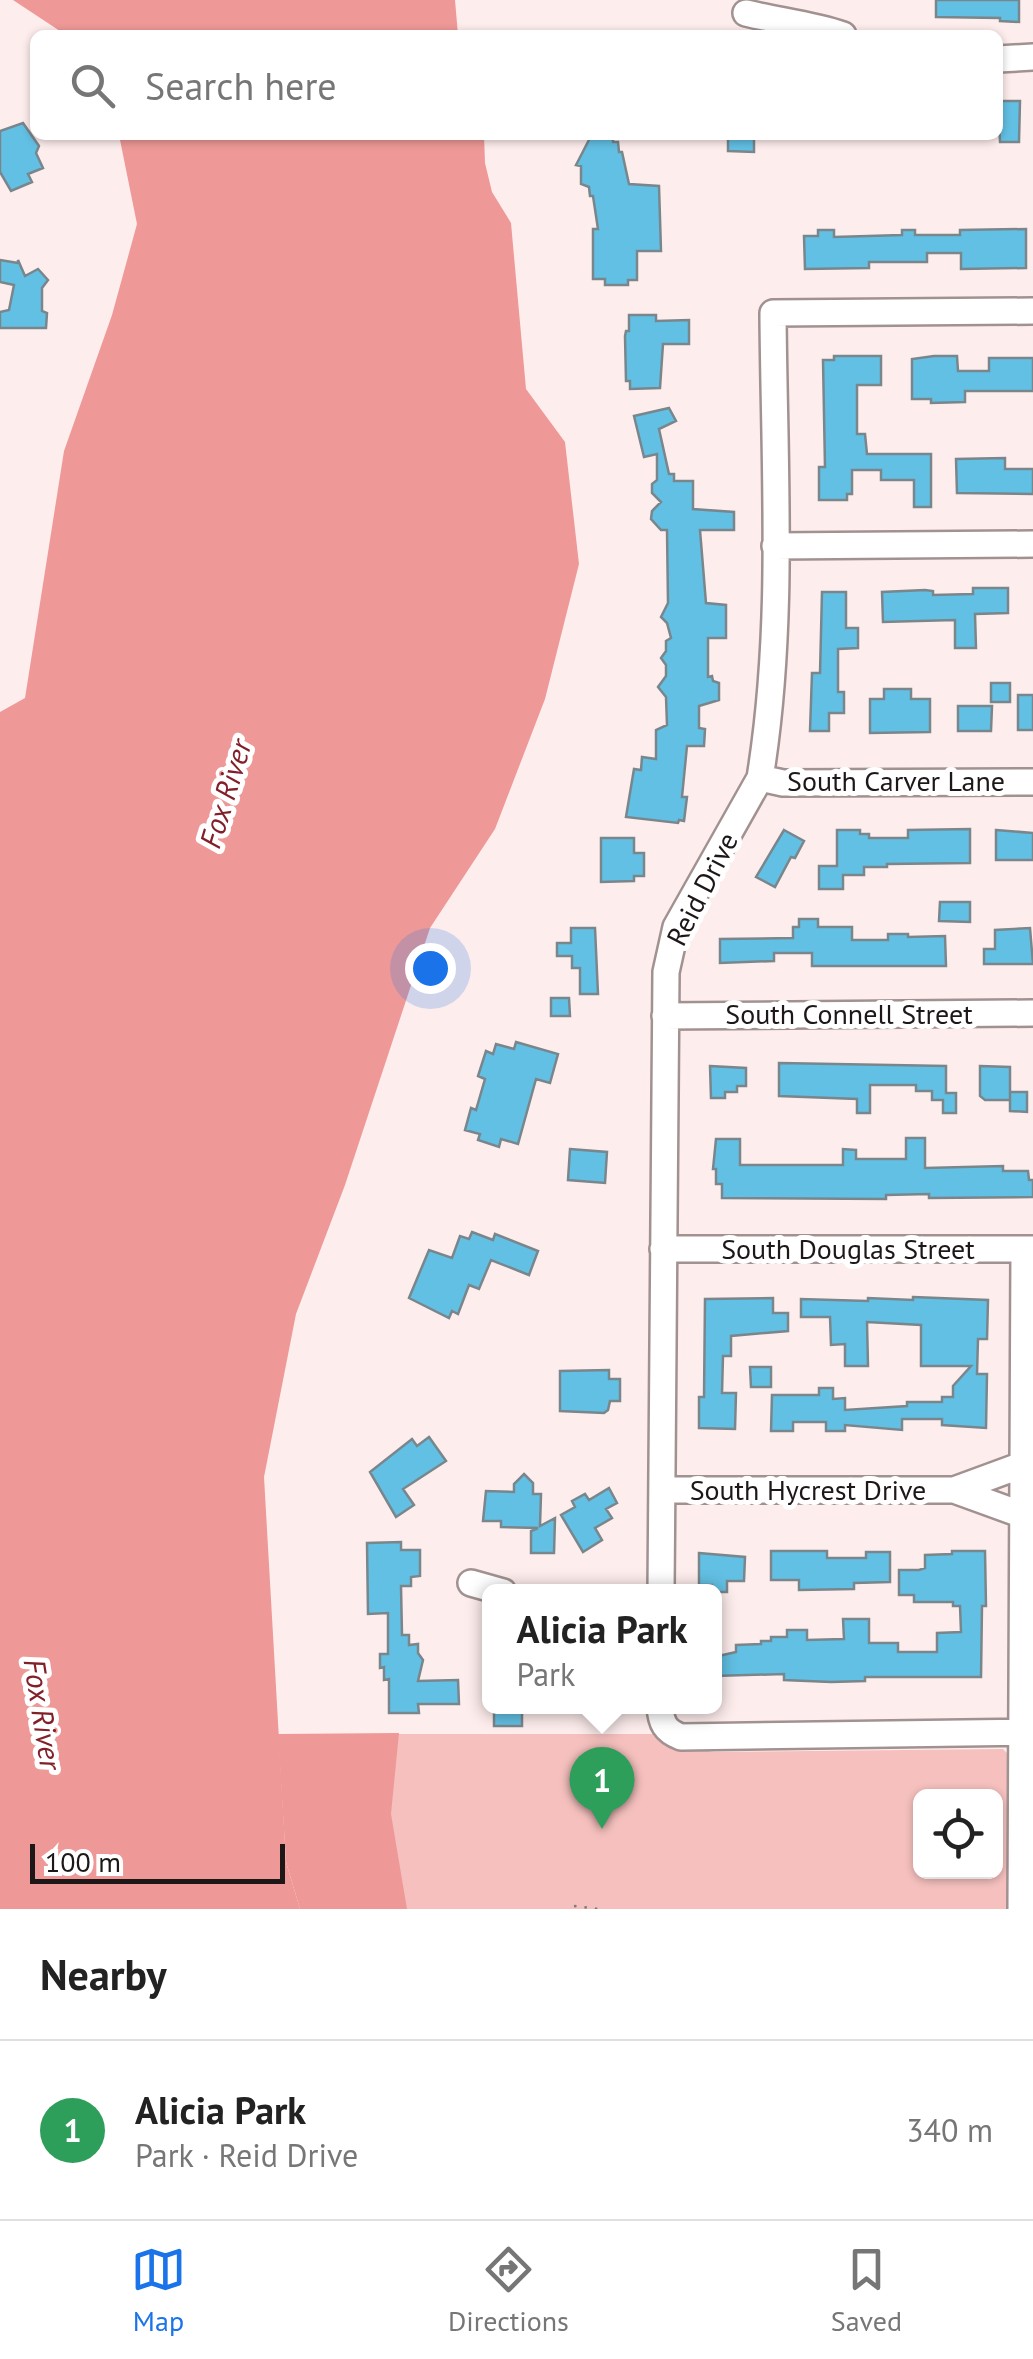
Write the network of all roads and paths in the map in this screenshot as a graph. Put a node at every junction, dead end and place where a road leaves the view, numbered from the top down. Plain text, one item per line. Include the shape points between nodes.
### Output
1 (746, 12) dead end
2 (828, 30) edge
3 (1033, 58) edge
4 (1003, 59) edge
5 (1033, 311) edge
6 (1033, 544) edge
7 (775, 546) junction
8 (760, 778) junction
9 (1033, 782) edge
10 (1033, 1013) edge
11 (665, 1016) junction
12 (664, 1249) junction
13 (1029, 1249) edge
14 (1028, 1381) edge
15 (1022, 1465) junction
16 (662, 1490) junction
17 (954, 1490) junction
18 (1023, 1515) junction
19 (471, 1583) dead end
20 (662, 1584) edge
21 (482, 1586) edge
22 (1028, 1599) edge
23 (661, 1714) edge
24 (1028, 1732) edge
25 (574, 1906) dead end
26 (598, 1909) edge
27 (1021, 1909) edge

1 - 2 street
3 - 4 street
5 - 7 street, Reid Drive via 773,313
6 - 7 street
7 - 8 street, Reid Drive via 772,683
8 - 9 street, South Carver Lane
8 - 11 street, Reid Drive via 676,928
10 - 11 street, South Connell Street
11 - 12 street, Reid Drive
12 - 13 street, South Douglas Street
12 - 16 street, Reid Drive
13 - 14 street
14 - 15 street
15 - 17 street, South Hycrest Drive
15 - 18 street
16 - 17 street, South Hycrest Drive
16 - 20 street, Reid Drive
17 - 18 street, South Hycrest Drive
18 - 22 street
19 - 21 street
22 - 24 street
23 - 24 street via 670,1733 698,1737
24 - 27 street
25 - 26 path

